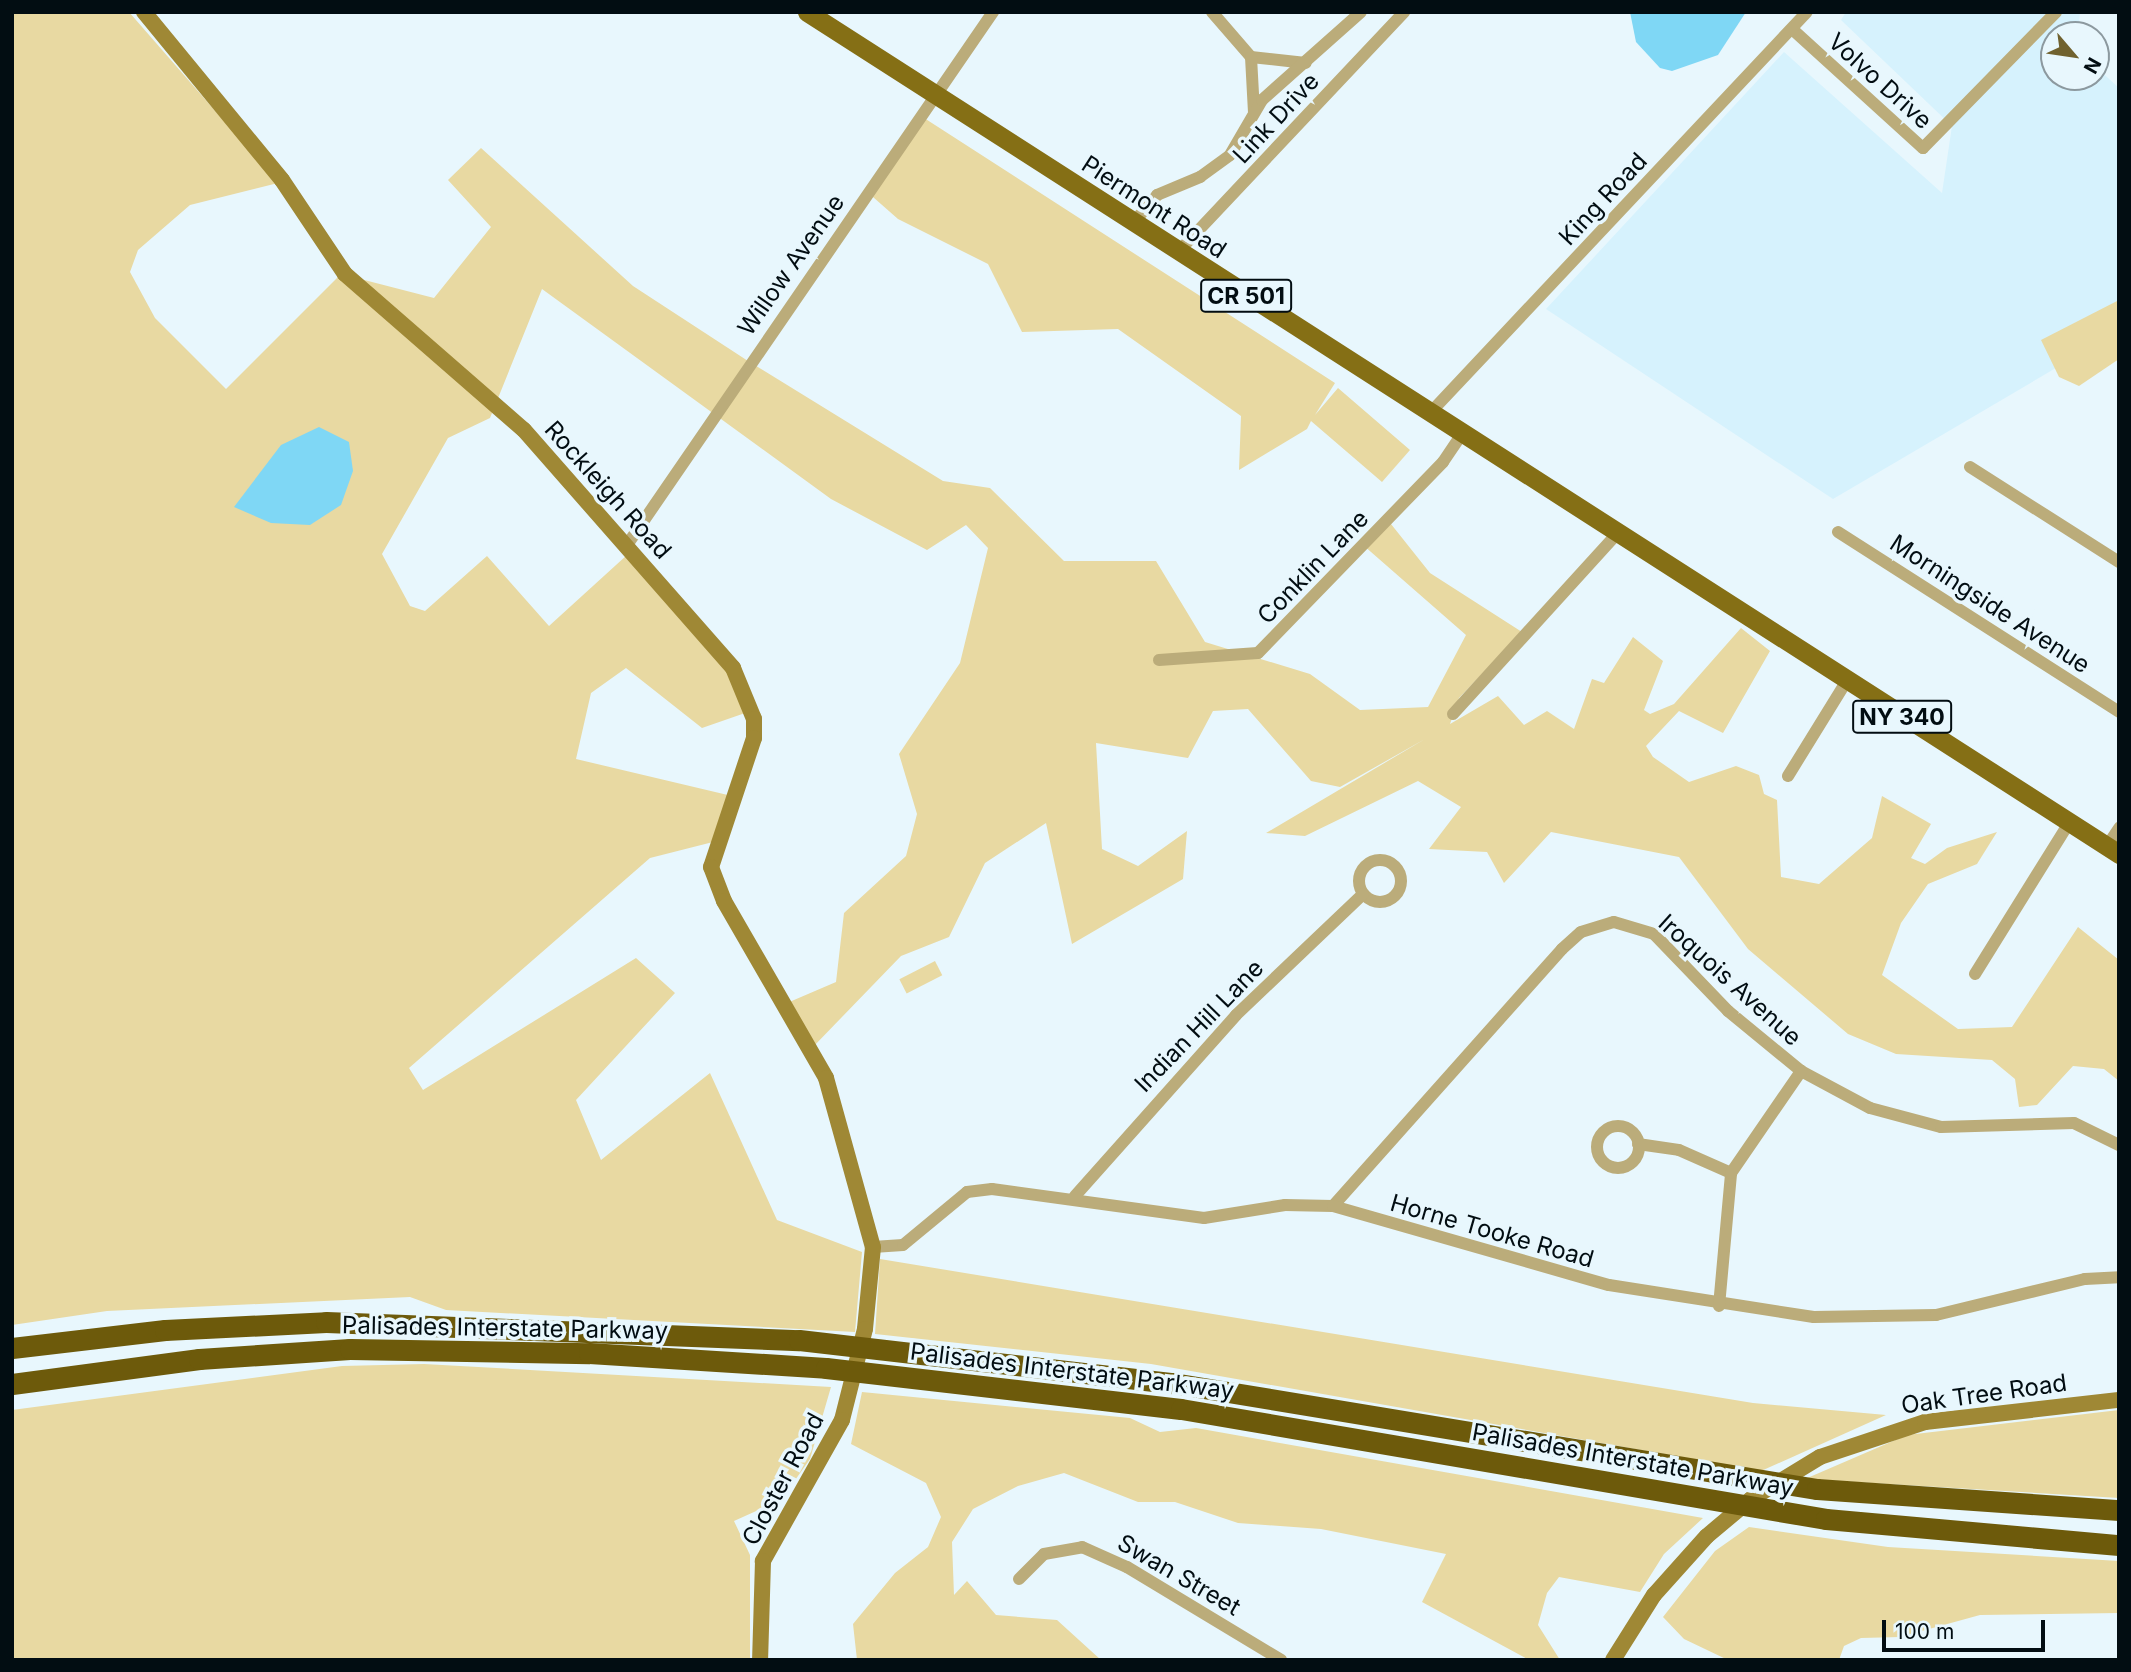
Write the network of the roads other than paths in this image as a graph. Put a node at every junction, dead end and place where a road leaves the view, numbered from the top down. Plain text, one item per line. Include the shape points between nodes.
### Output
1 (144, 12) edge
2 (807, 12) edge
3 (993, 12) edge
4 (1212, 12) edge
5 (1361, 12) edge
6 (1404, 12) edge
7 (1807, 12) edge
8 (2056, 12) edge
9 (1792, 29) junction
10 (1251, 57) junction
11 (1306, 63) junction
12 (935, 96) junction
13 (1254, 111) junction
14 (1133, 223) junction
15 (1178, 252) junction
16 (1430, 413) junction
17 (1462, 434) junction
18 (1970, 467) dead end
19 (1838, 532) dead end
20 (1616, 535) junction
21 (627, 545) junction
22 (2119, 562) edge
23 (1686, 579) joint
24 (1158, 660) dead end
25 (1846, 681) junction
26 (2119, 712) edge
27 (1452, 714) dead end
28 (1788, 776) dead end
29 (2069, 823) junction
30 (2119, 828) edge
31 (2113, 850) edge
32 (1363, 894) dead end
33 (1975, 974) dead end
34 (1801, 1072) junction
35 (826, 1078) joint
36 (1638, 1144) dead end
37 (2119, 1145) edge
38 (1731, 1174) junction
39 (1075, 1196) junction
40 (1333, 1206) junction
41 (873, 1247) junction
42 (2119, 1277) edge
43 (1719, 1306) junction
44 (12, 1348) edge
45 (12, 1384) edge
46 (2119, 1400) edge
47 (2119, 1510) edge
48 (2119, 1545) edge
49 (1019, 1579) dead end
50 (761, 1660) edge
51 (1281, 1660) edge
52 (1612, 1660) edge

1 - 21 street, Rockleigh Road via 282,180 345,274 524,430
2 - 12 main road, Piermont Road / CR 501
3 - 12 street, Willow Avenue
4 - 10 street
5 - 11 street
6 - 15 street, Link Drive
7 - 9 street, King Road
8 - 9 street, Volvo Drive via 1923,148
9 - 16 street, King Road
10 - 11 street
10 - 13 street
11 - 13 street
12 - 14 main road, Piermont Road / CR 501
12 - 21 street, Willow Avenue
13 - 14 street via 1230,155 1200,177 1157,195
14 - 15 main road, Piermont Road / CR 501
15 - 16 main road, Piermont Road / CR 501
16 - 17 main road, Piermont Road / CR 501
17 - 20 main road, Piermont Road / CR 501
17 - 24 street, Conklin Lane via 1435,470 1258,653
18 - 22 street
19 - 26 street, Morningside Avenue
20 - 23 main road, Piermont Road / CR 501
20 - 27 street
21 - 35 street, Rockleigh Road via 733,668 754,719 754,738 711,867 724,901
23 - 25 main road, NY 340
25 - 28 street
25 - 29 main road, NY 340
29 - 31 main road, NY 340
29 - 33 street
30 - 31 street
32 - 39 street, Indian Hill Lane via 1237,1015
34 - 37 street, Iroquois Avenue via 1905,1120 1941,1127 2074,1122
34 - 38 street
34 - 40 street, Iroquois Avenue via 1728,1011 1654,934 1634,924 1597,925 1562,948
35 - 41 street, Closter Road
36 - 38 street via 1679,1150
38 - 43 street
39 - 40 street, Horne Tooke Road via 1204,1218 1298,1204
39 - 41 street, Horne Tooke Road via 967,1192 926,1233 904,1245
40 - 43 street, Horne Tooke Road via 1516,1262
41 - 50 street, Closter Road via 865,1329 842,1420 763,1561
42 - 43 street, Horne Tooke Road via 2085,1279 1977,1307 1900,1318
44 - 47 highway, Palisades Interstate Parkway via 165,1330 326,1322 602,1327 849,1344 1186,1385 1817,1489
45 - 48 highway, Palisades Interstate Parkway via 199,1359 350,1349 589,1353 844,1369 1194,1411 1813,1517
46 - 52 street, Oak Tree Road via 1943,1418 1839,1448 1773,1484 1707,1536 1654,1595
49 - 51 street, Swan Street via 1044,1554 1093,1550

